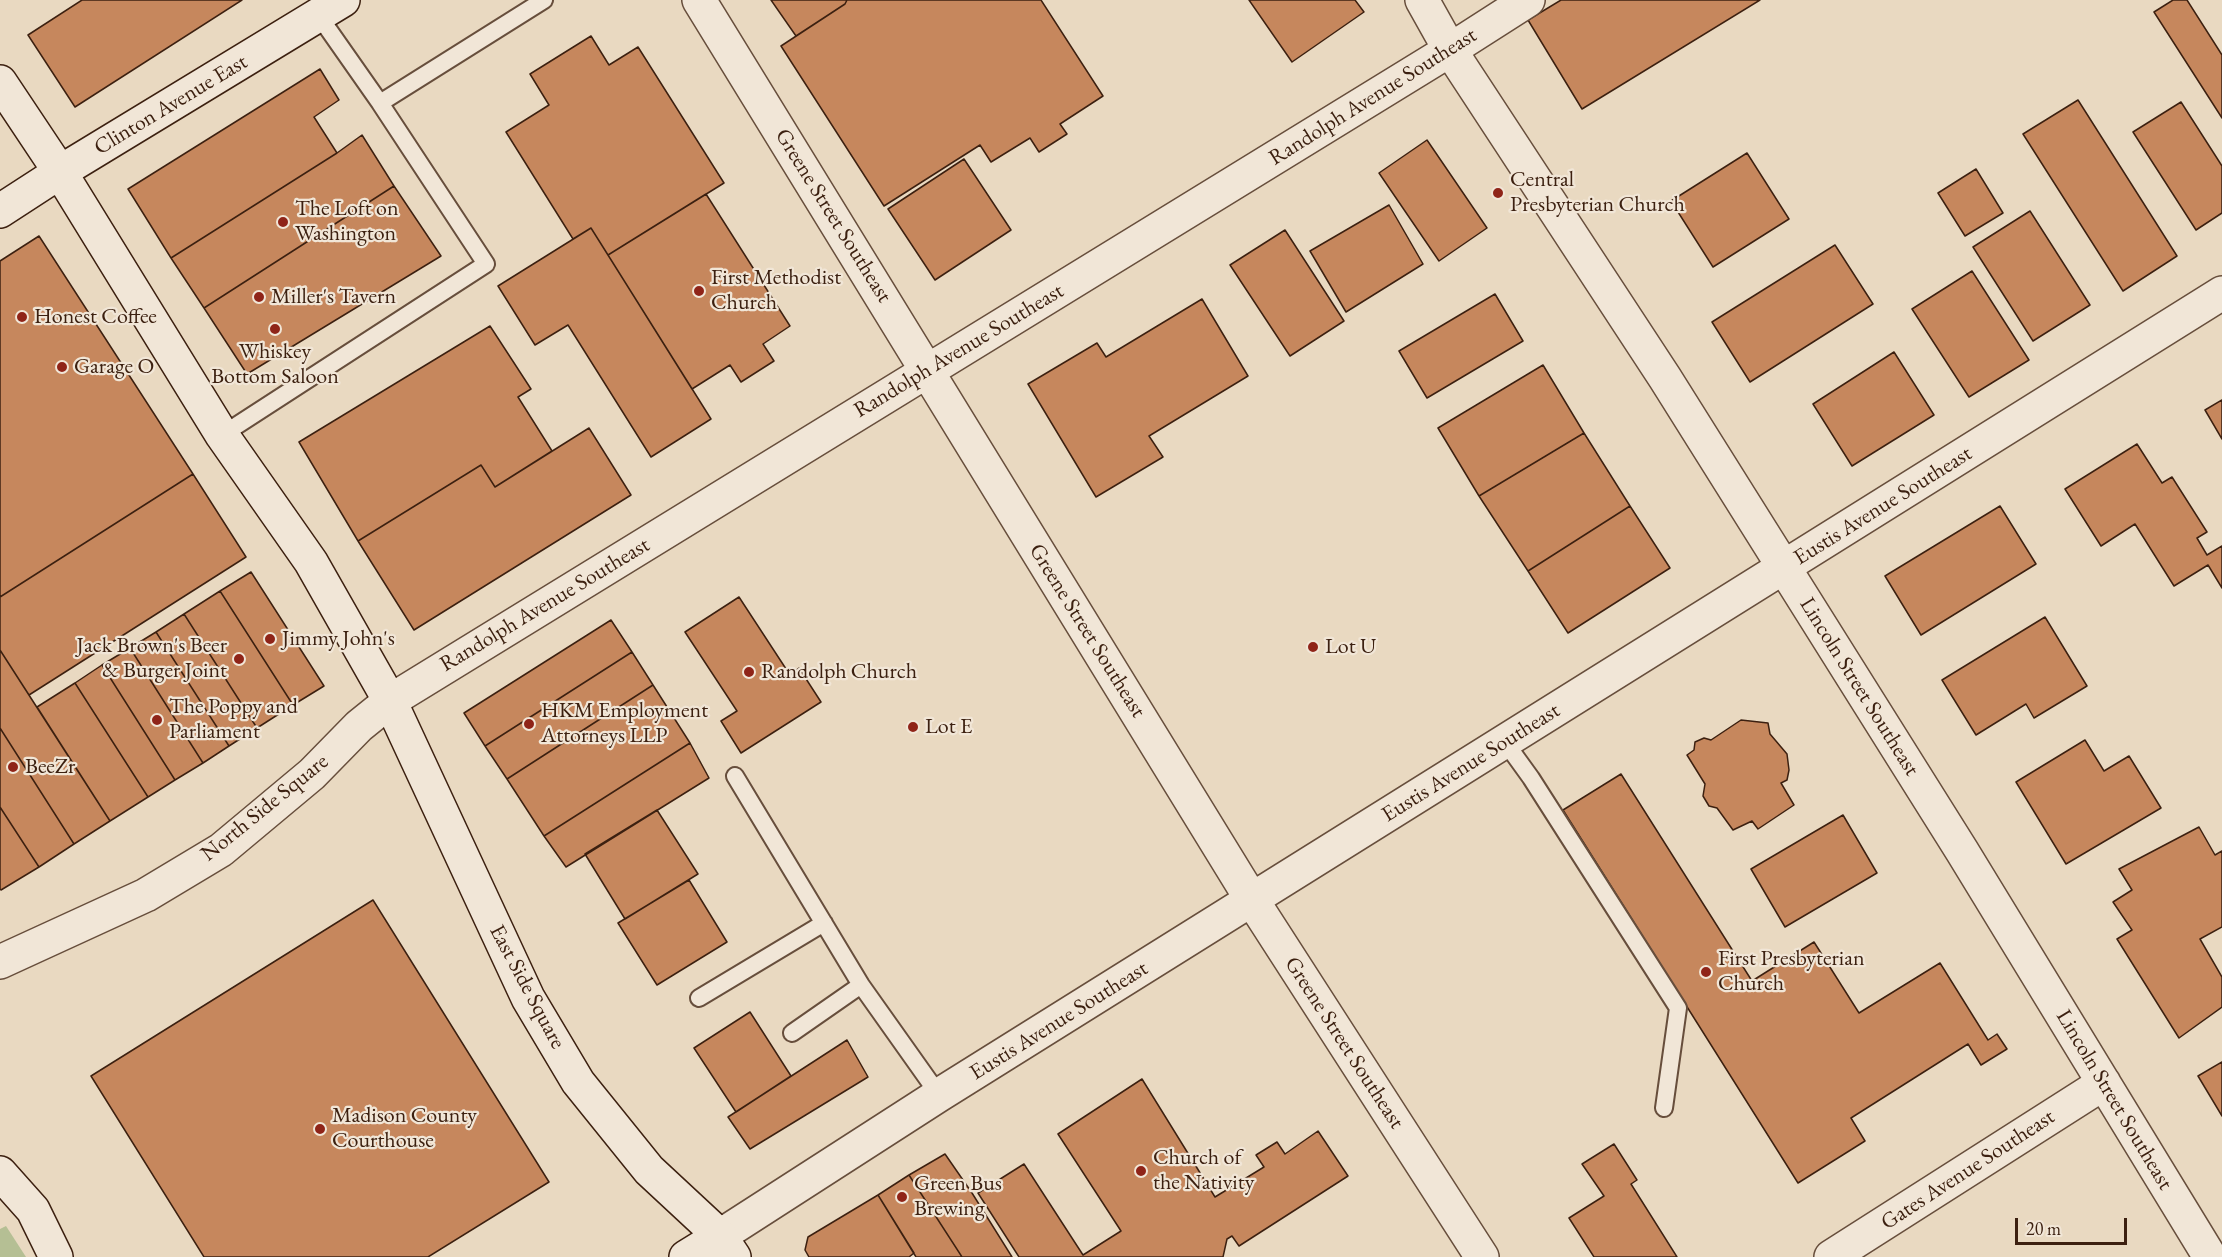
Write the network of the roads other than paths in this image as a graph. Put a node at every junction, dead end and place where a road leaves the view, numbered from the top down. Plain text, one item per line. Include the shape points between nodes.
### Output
1 (544, 0) edge
2 (699, 0) edge
3 (1422, 0) edge
4 (1528, 0) edge
5 (331, 8) edge
6 (1450, 50) junction
7 (0, 82) edge
8 (380, 103) junction
9 (60, 172) junction
10 (0, 211) edge
11 (2222, 292) edge
12 (928, 370) junction
13 (222, 435) junction
14 (1784, 567) junction
15 (390, 701) junction
16 (1505, 742) junction
17 (735, 776) dead end
18 (1252, 900) junction
19 (824, 924) junction
20 (0, 962) edge
21 (861, 985) junction
22 (699, 998) dead end
23 (792, 1033) dead end
24 (2104, 1083) junction
25 (939, 1095) junction
26 (1664, 1108) dead end
27 (0, 1173) edge
28 (727, 1246) edge
29 (56, 1257) edge
30 (686, 1257) edge
31 (1482, 1257) edge
32 (1831, 1257) edge
33 (2210, 1257) edge

1 - 8 lane
2 - 12 street, Greene Street Southeast
3 - 6 street, Lincoln Street Southeast
4 - 6 street, Randolph Avenue Southeast
5 - 8 lane
5 - 9 street, Clinton Avenue East
6 - 12 street, Randolph Avenue Southeast
6 - 14 street, Lincoln Street Southeast
7 - 9 street, East Side Square
8 - 13 lane via 486,264
9 - 10 street, Clinton Avenue East
9 - 13 street, East Side Square
11 - 14 street, Eustis Avenue Southeast
12 - 15 street, Randolph Avenue Southeast
12 - 18 street, Greene Street Southeast
13 - 15 street, East Side Square via 311,562
14 - 16 street, Eustis Avenue Southeast
14 - 24 street, Lincoln Street Southeast
15 - 20 street, North Side Square via 312,774 221,850 146,895
15 - 28 street, East Side Square via 528,998 578,1082 649,1170
16 - 18 street, Eustis Avenue Southeast
16 - 26 lane via 1678,1008
17 - 19 lane
18 - 25 street, Eustis Avenue Southeast
18 - 31 street, Greene Street Southeast
19 - 21 lane
19 - 22 lane
21 - 23 lane
21 - 25 lane
24 - 32 street, Gates Avenue Southeast
24 - 33 street, Lincoln Street Southeast
25 - 28 street, Eustis Avenue Southeast
27 - 29 street via 33,1210
28 - 30 street, Eustis Avenue Southeast

